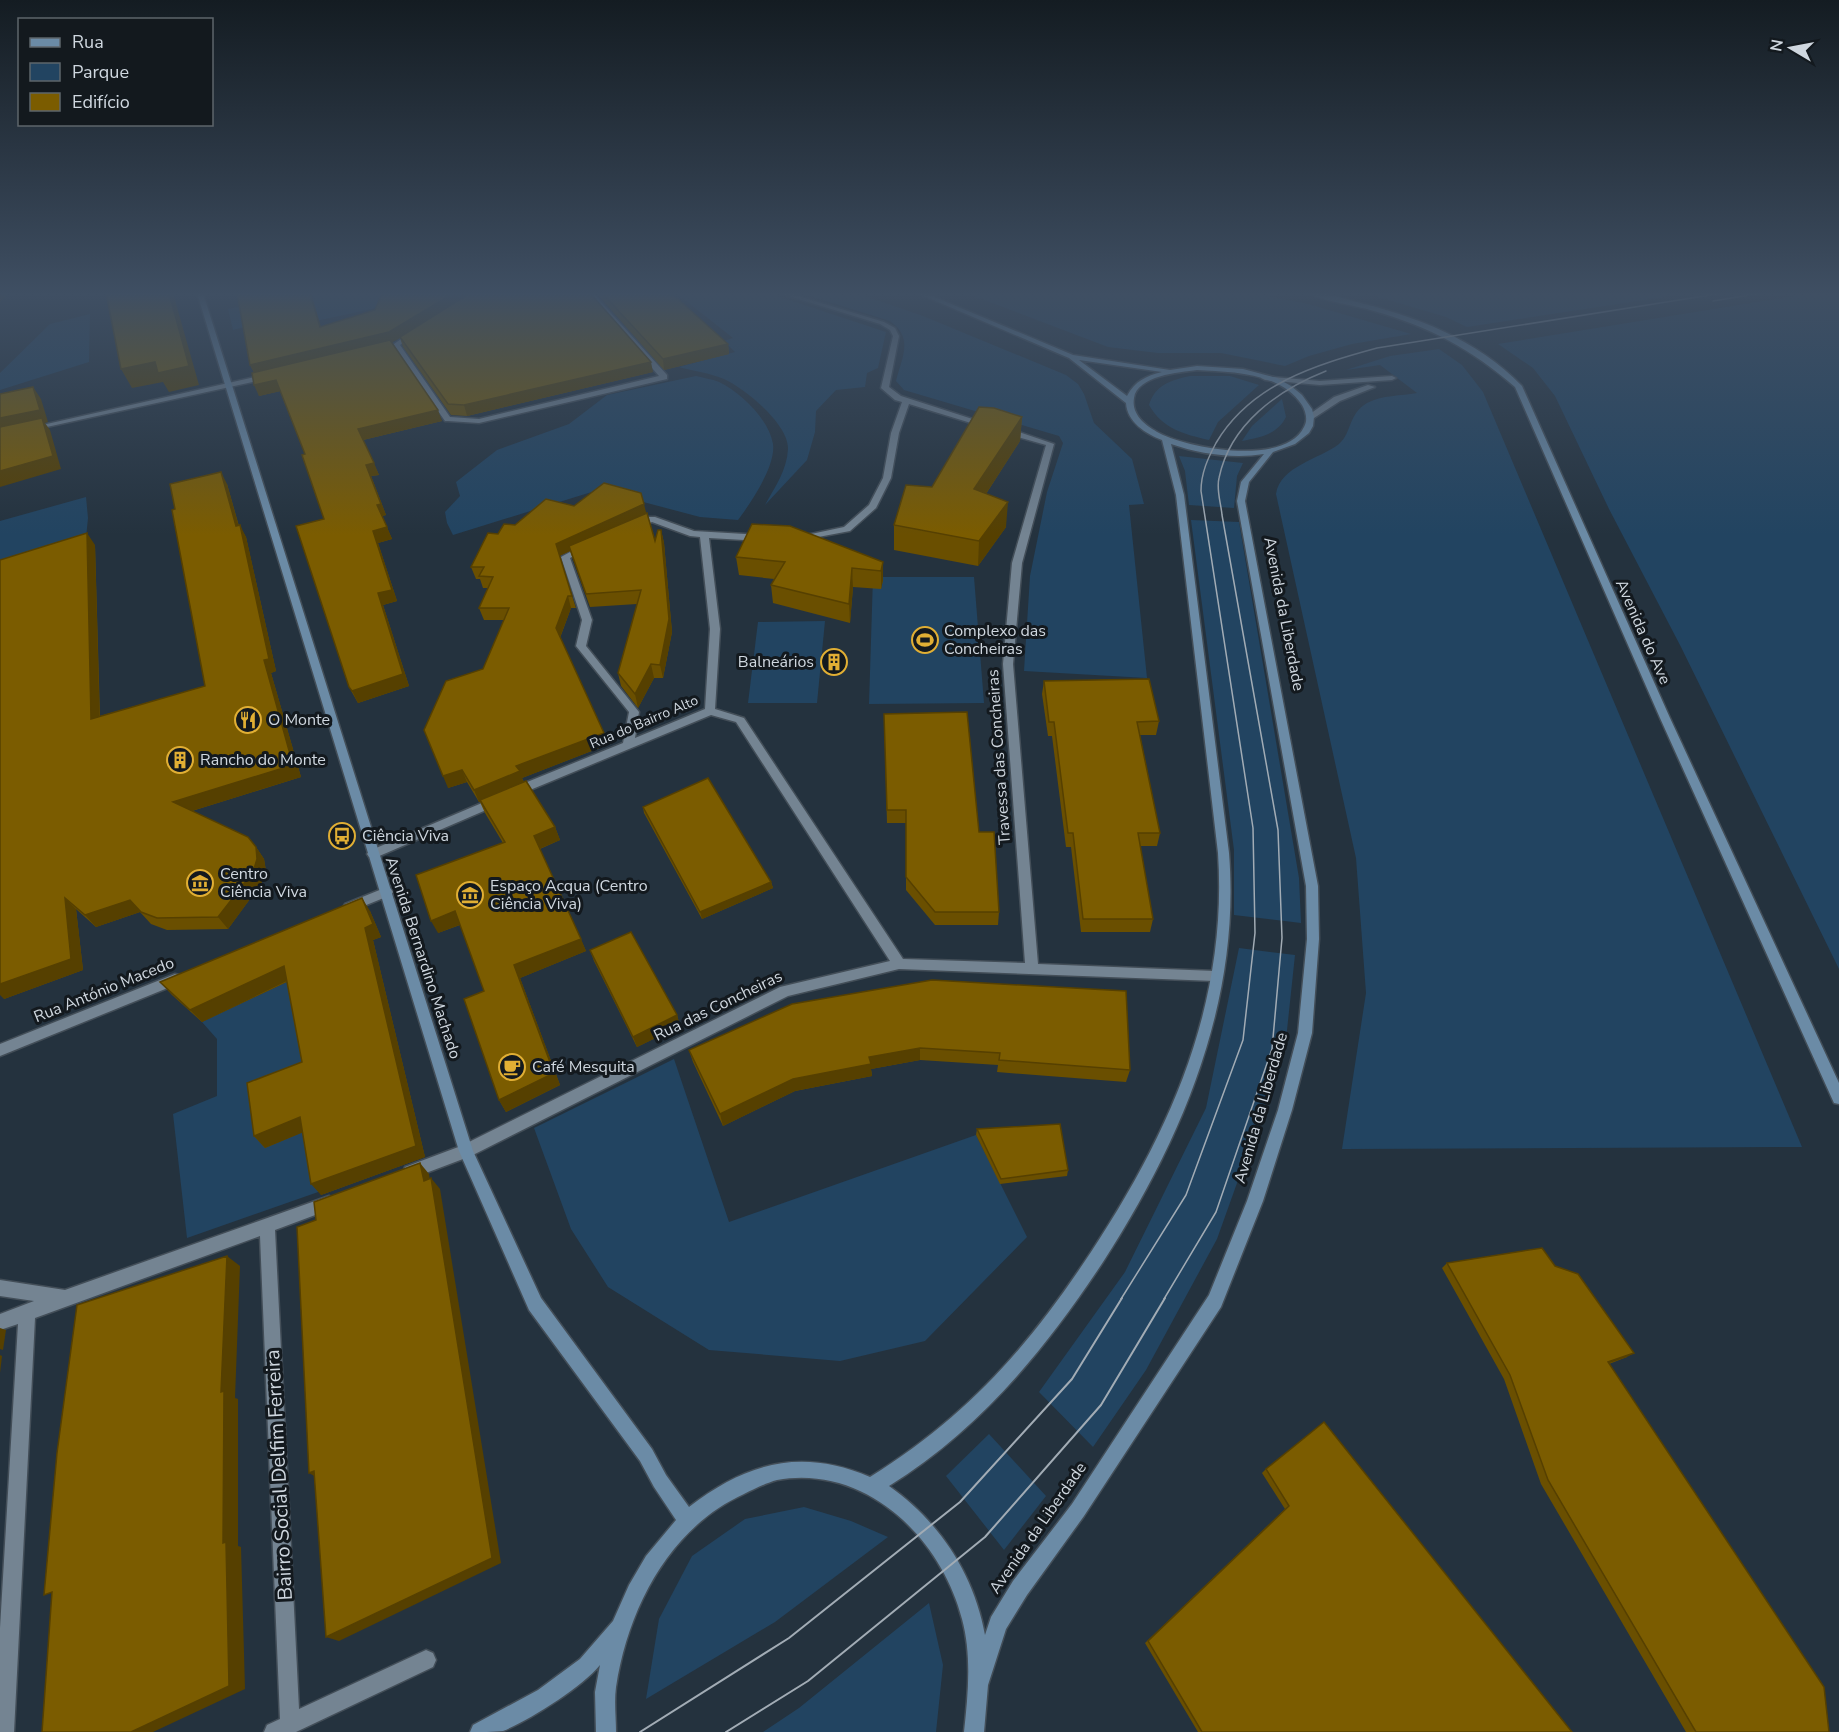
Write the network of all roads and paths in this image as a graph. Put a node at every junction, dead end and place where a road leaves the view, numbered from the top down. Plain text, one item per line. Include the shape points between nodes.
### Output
1 (226, 374) edge
2 (416, 374) edge
3 (661, 374) edge
4 (888, 374) edge
5 (1093, 374) edge
6 (1162, 374) edge
7 (1246, 374) edge
8 (1503, 374) edge
9 (272, 375) edge
10 (1264, 378) junction
11 (229, 384) junction
12 (906, 400) junction
13 (1129, 401) junction
14 (1311, 416) junction
15 (21, 431) edge
16 (1166, 440) junction
17 (1272, 449) junction
18 (622, 531) edge
19 (704, 535) junction
20 (774, 539) edge
21 (786, 539) edge
22 (593, 543) edge
23 (710, 711) junction
24 (628, 745) junction
25 (373, 854) junction
26 (387, 892) junction
27 (332, 914) edge
28 (899, 964) junction
29 (1032, 969) junction
30 (188, 973) edge
31 (1215, 976) junction
32 (0, 1050) edge
33 (1839, 1098) edge
34 (466, 1151) junction
35 (400, 1176) edge
36 (345, 1197) edge
37 (267, 1226) junction
38 (0, 1288) edge
39 (66, 1298) junction
40 (27, 1312) junction
41 (0, 1322) edge
42 (874, 1485) junction
43 (687, 1520) junction
44 (620, 1625) junction
45 (426, 1660) dead end
46 (979, 1682) junction
47 (282, 1728) edge
48 (4, 1732) edge
49 (480, 1732) edge
50 (606, 1732) edge
51 (974, 1732) edge

1 - 11 street, Avenida Bernardino Machado
2 - 3 street via 448,419 462,422 664,377
4 - 12 street via 885,388
5 - 13 street
6 - 13 street via 1135,388
7 - 10 street
8 - 33 street, Avenida do Ave via 1518,386
9 - 11 street
10 - 14 street via 1289,389 1304,402
10 - 14 street via 1320,383 1395,380 1360,389
11 - 15 street
11 - 25 street, Avenida Bernardino Machado
12 - 21 street via 887,478 873,506 846,529
12 - 29 street, Travessa das Concheiras via 1050,444 1017,563 1008,664
13 - 16 street via 1132,415
14 - 17 street via 1307,429 1294,441
16 - 17 street via 1228,453
16 - 31 street via 1179,495 1222,845 1225,912
17 - 46 street, Avenida da Liberdade via 1245,482 1241,501 1312,886 1313,939 1305,1033 1255,1201 1215,1301 1078,1510 1020,1588 998,1624
18 - 19 street via 652,519
19 - 20 street
19 - 23 street, Rua do Bairro Alto via 715,629
22 - 24 street via 565,557 587,620 580,646 634,712
23 - 24 street, Rua do Bairro Alto
23 - 28 street via 740,720
24 - 25 street, Rua do Bairro Alto
25 - 26 street, Avenida Bernardino Machado
26 - 27 street
26 - 34 street, Avenida Bernardino Machado
28 - 29 street
28 - 34 street, Rua das Concheiras via 785,991
29 - 31 street
30 - 32 street, Rua António Macedo
31 - 42 street via 1193,1071 1158,1153 1068,1302 1011,1373 948,1435 905,1468
34 - 35 street
34 - 43 street, Avenida Bernardino Machado via 535,1304 646,1455
36 - 37 street
37 - 39 street
37 - 47 street, Bairro Social Delfim Ferreira
38 - 39 street
39 - 40 street
40 - 41 street
40 - 48 street
42 - 43 street via 828,1470 779,1471 731,1488
42 - 46 street via 902,1504 927,1529 951,1564 972,1620
43 - 44 street via 649,1567
44 - 49 street via 587,1666 545,1697
44 - 50 street via 606,1688
45 - 47 street, Bairro Social Delfim Ferreira
46 - 51 street

